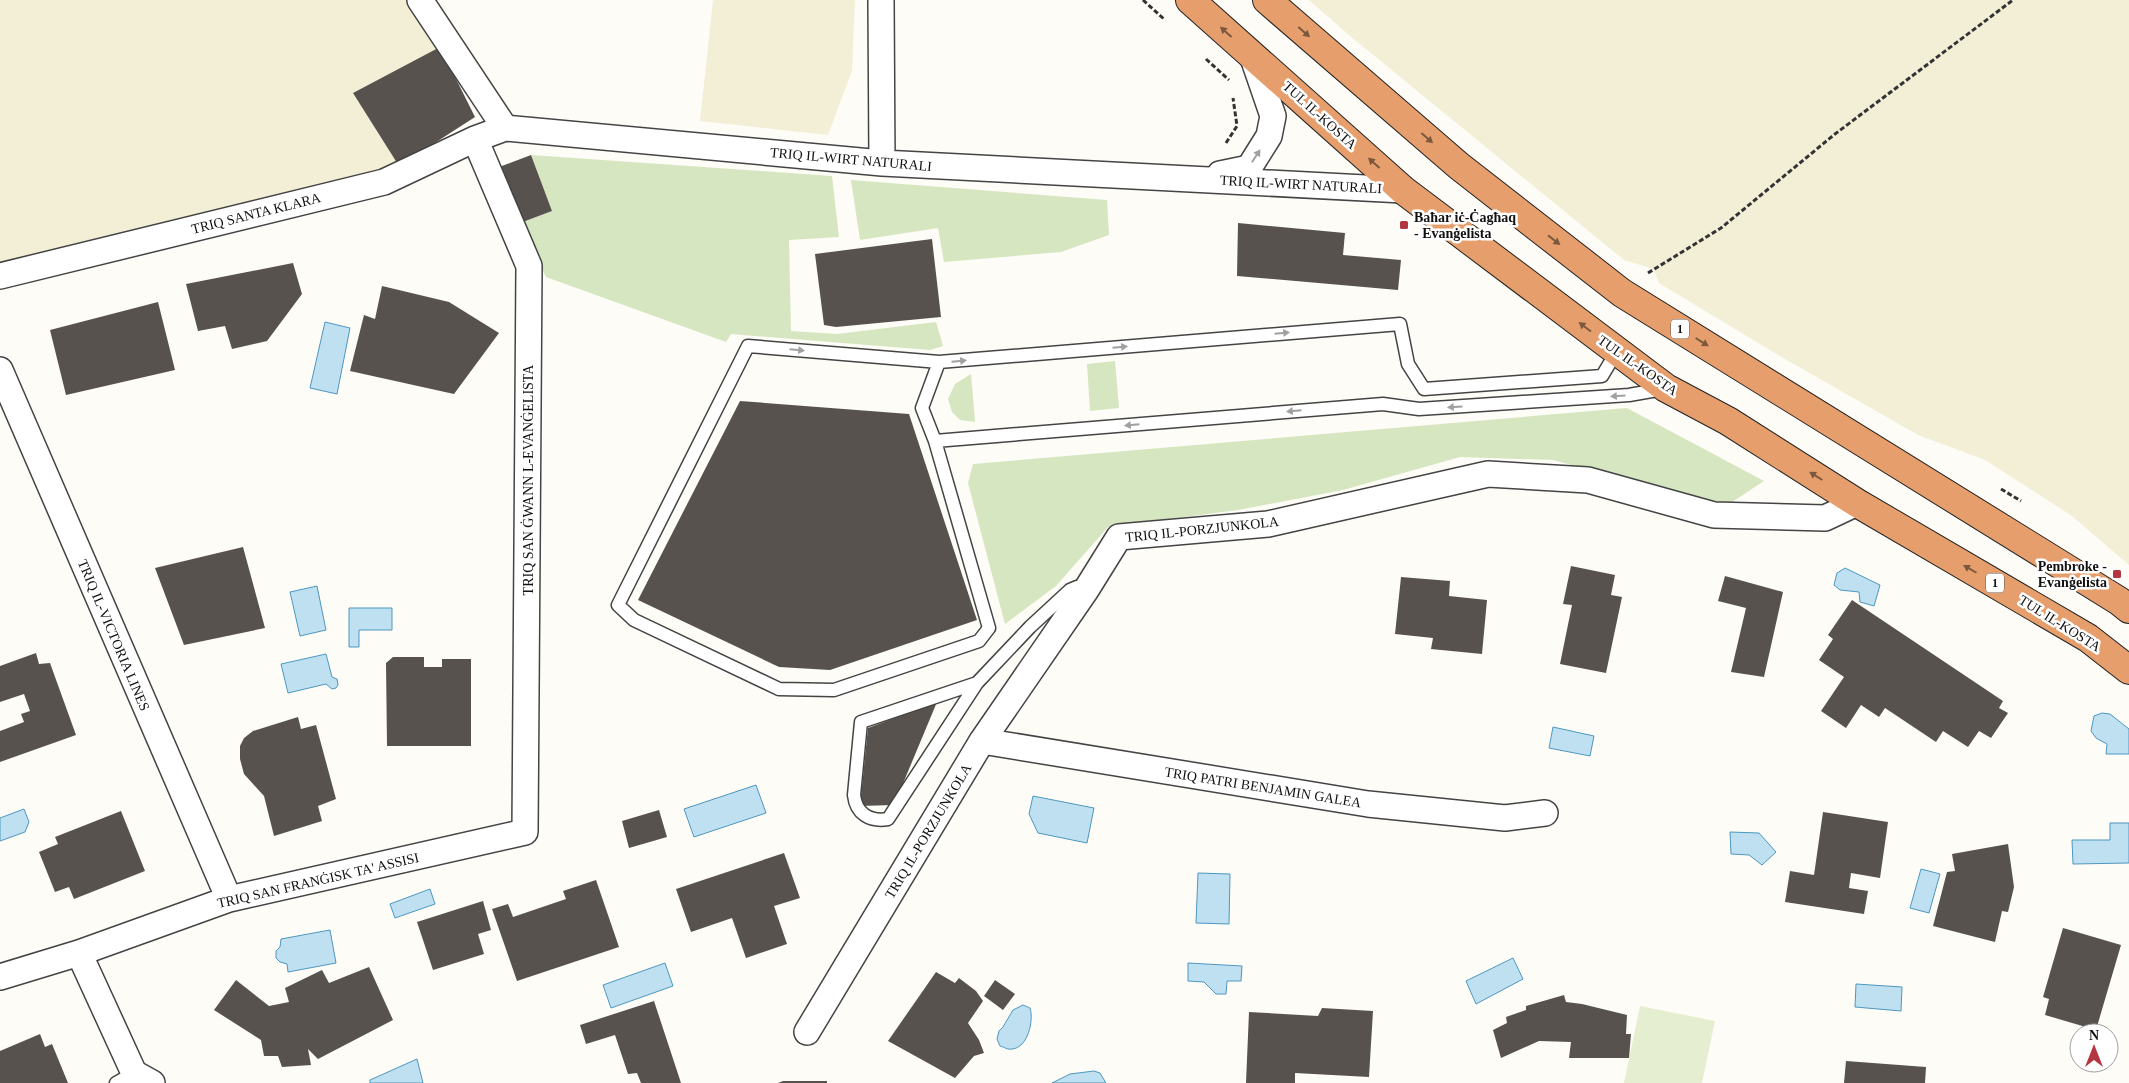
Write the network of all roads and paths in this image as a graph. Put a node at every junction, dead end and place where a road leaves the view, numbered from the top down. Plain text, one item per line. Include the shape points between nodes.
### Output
1 (420, 0) edge
2 (881, 0) edge
3 (1143, 0) edge
4 (1190, 0) edge
5 (1267, 0) edge
6 (2013, 0) edge
7 (1170, 25) dead end
8 (1252, 55) junction
9 (1204, 57) dead end
10 (1231, 82) dead end
11 (1232, 91) dead end
12 (505, 128) junction
13 (476, 139) junction
14 (1224, 146) dead end
15 (882, 162) junction
16 (1198, 179) junction
17 (1403, 190) junction
18 (0, 276) edge
19 (1622, 292) junction
20 (1617, 351) junction
21 (939, 362) junction
22 (0, 370) edge
23 (1666, 388) junction
24 (935, 441) junction
25 (1857, 503) junction
26 (1086, 590) junction
27 (2129, 609) edge
28 (2129, 670) edge
29 (977, 683) junction
30 (982, 741) junction
31 (1545, 813) dead end
32 (525, 832) joint
33 (229, 899) junction
34 (79, 953) junction
35 (0, 977) edge
36 (807, 1032) dead end
37 (134, 1080) edge

1 - 12 street
2 - 15 street
3 - 7 path
8 -> 4 highway, TUL IL-KOSTA / 1
5 -> 19 highway, 1 via 1459,166
6 - 19 path via 1835,134 1721,228
16 -> 8 street, TRIQ IL-WIRT NATURALI via 1248,168 1269,136 1273,116
17 -> 8 highway, TUL IL-KOSTA / 1
9 - 10 path
11 - 14 path via 1238,126
12 - 13 street, TRIQ SANTA KLARA
12 - 15 street, TRIQ IL-WIRT NATURALI
13 - 18 street, TRIQ SANTA KLARA via 384,182
13 - 32 street, TRIQ SAN ĠWANN L-EVANĠELISTA via 530,266
15 - 16 street, TRIQ IL-WIRT NATURALI
16 - 17 street, TRIQ IL-WIRT NATURALI
20 -> 17 highway, TUL IL-KOSTA / 1
19 -> 27 highway, 1
21 -> 20 lane via 1400,324 1408,364 1424,389 1602,376
20 - 23 highway, TUL IL-KOSTA / 1
21 - 24 lane via 922,408
24 -> 21 lane via 989,628 979,641 834,690 779,689 634,620 618,605 748,346
22 - 33 street, TRIQ IL-VICTORIA LINES
23 -> 24 lane via 1629,395 1419,409 1384,404
25 -> 23 highway, TUL IL-KOSTA / 1 via 1728,421
25 - 26 street, TRIQ IL-PORZJUNKOLA via 1825,518 1714,515 1588,480 1488,474 1268,524 1119,537
28 -> 25 highway, TUL IL-KOSTA / 1 via 2088,638
26 - 29 lane via 1077,587 1070,590
26 - 30 street, TRIQ IL-PORZJUNKOLA
29 - 29 lane via 888,819 880,820 860,813 855,806 854,795 861,722
30 - 31 street, TRIQ PATRI BENJAMIN GALEA via 1368,804 1505,818
30 - 36 street, TRIQ IL-PORZJUNKOLA
32 - 33 street, TRIQ SAN FRANĠISK TA' ASSISI
33 - 34 street, TRIQ SAN FRANĠISK TA' ASSISI
34 - 35 street, TRIQ SAN FRANĠISK TA' ASSISI
34 - 37 street

